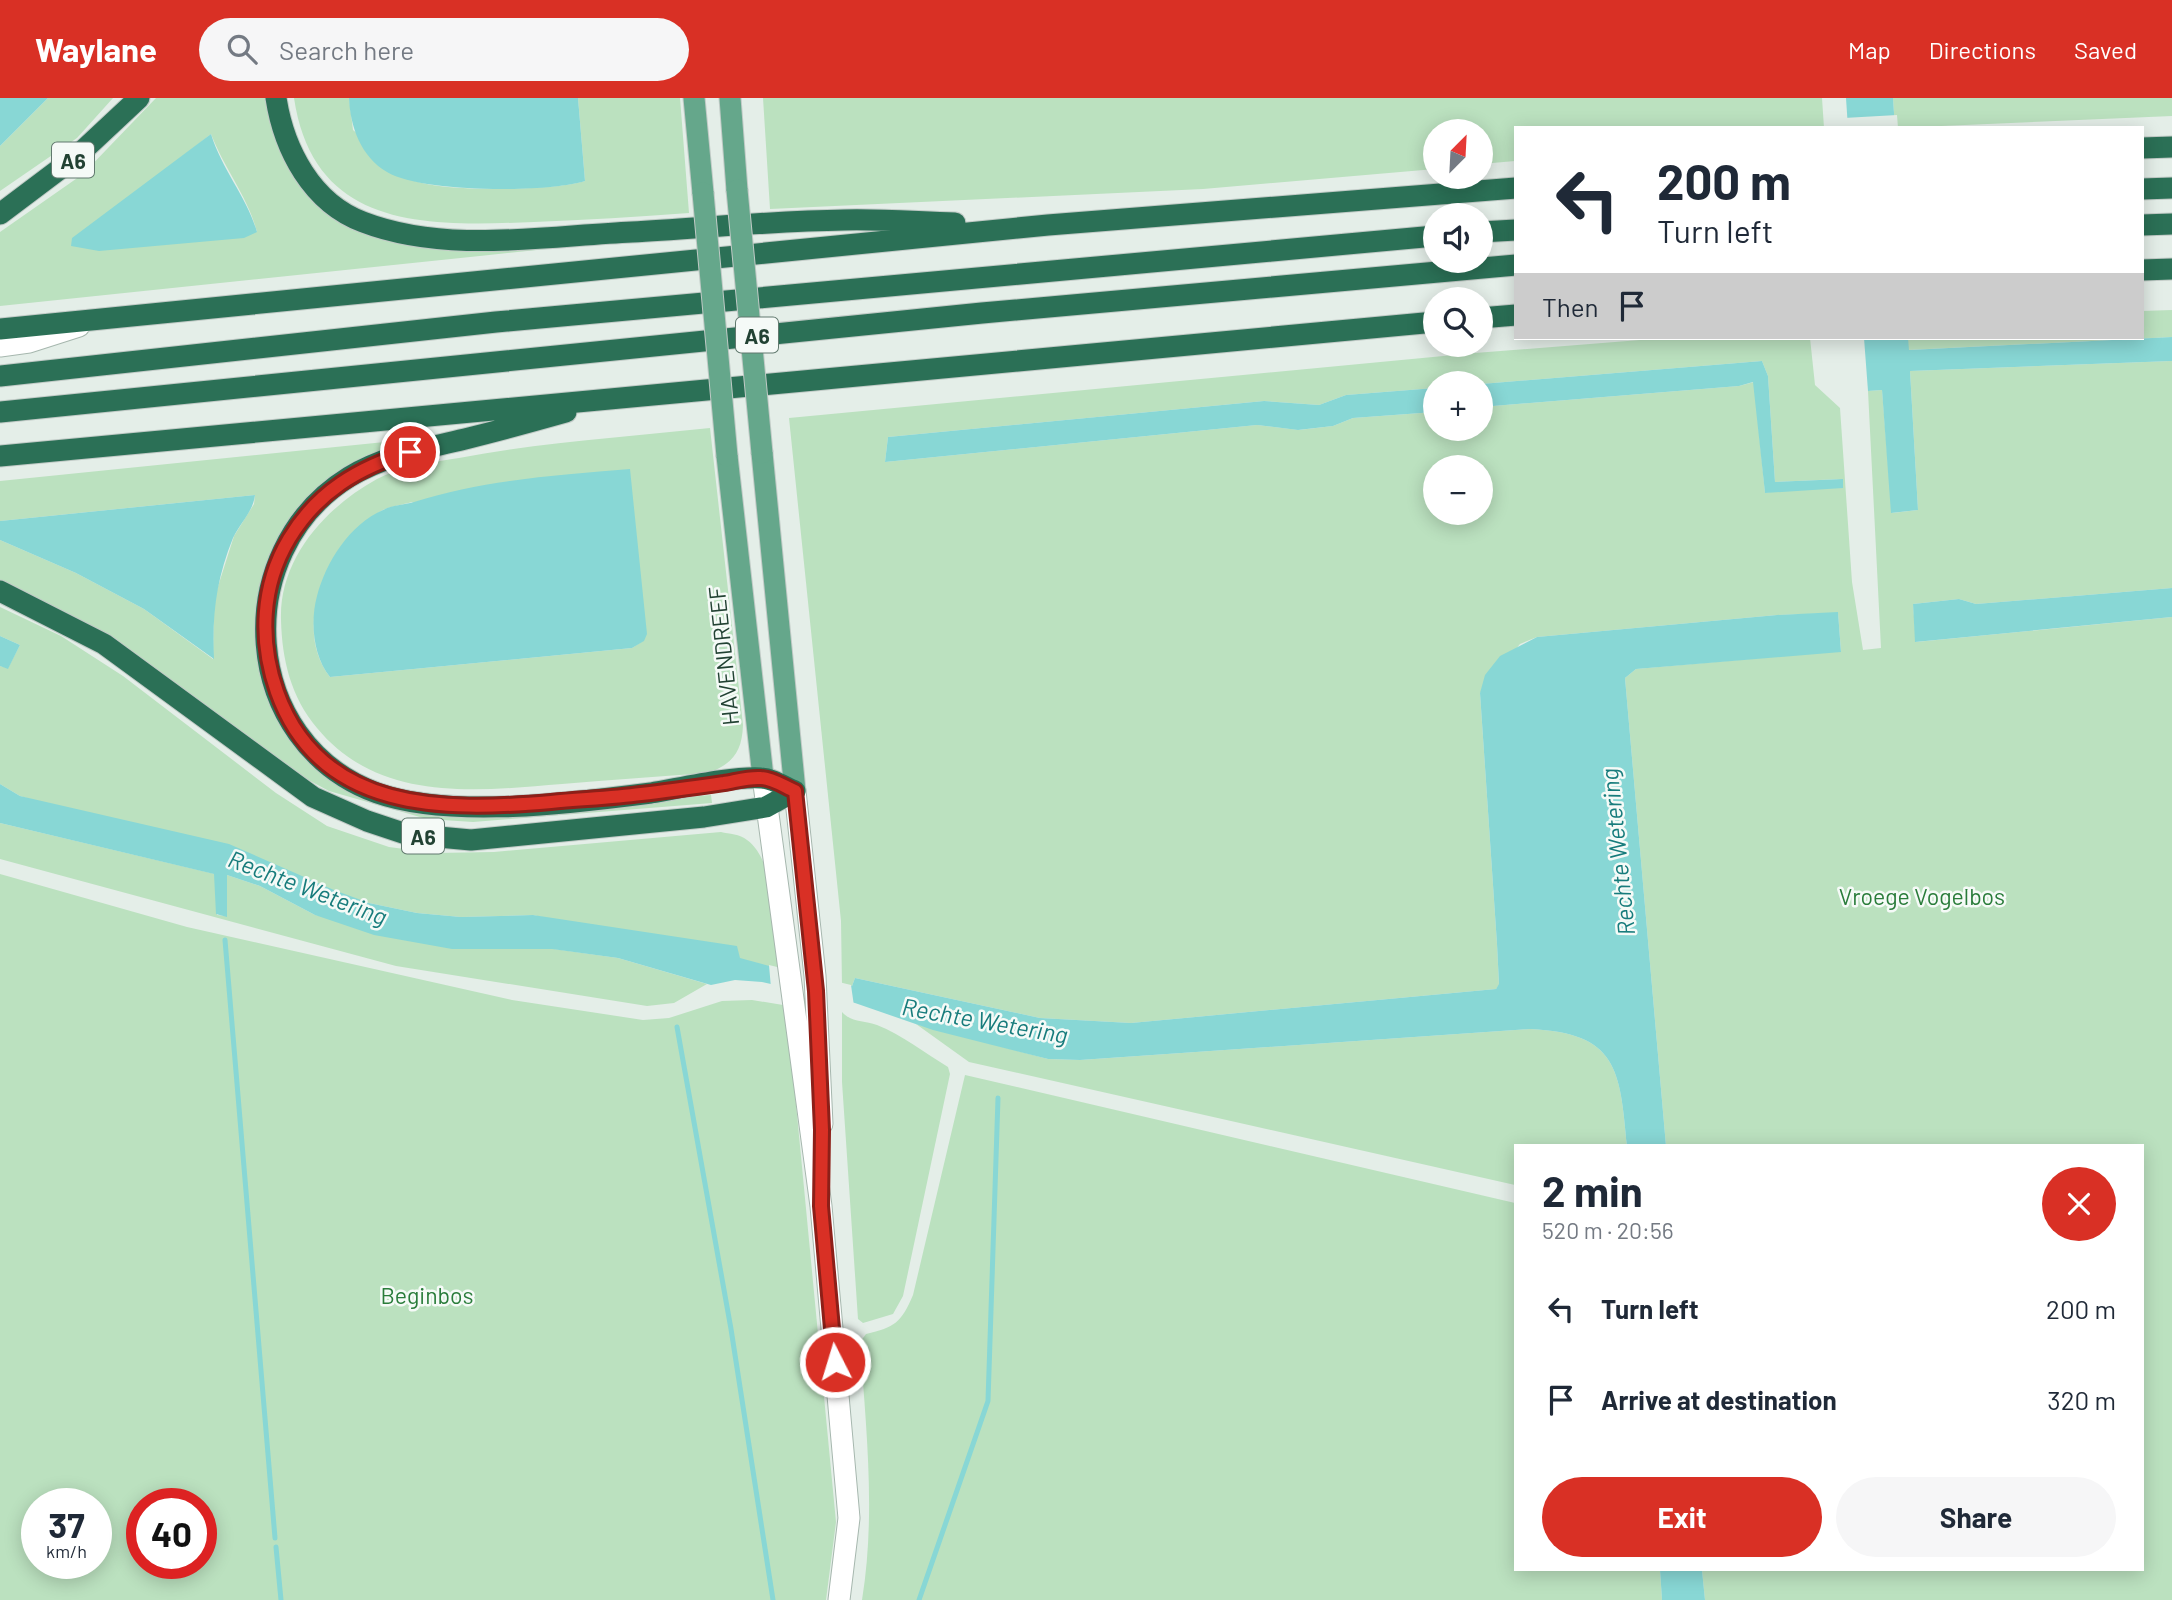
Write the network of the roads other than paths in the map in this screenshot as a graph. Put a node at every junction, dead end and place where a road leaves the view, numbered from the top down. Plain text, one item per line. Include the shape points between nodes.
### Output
1 (139, 98) edge
2 (276, 98) edge
3 (694, 98) edge
4 (730, 98) edge
5 (2172, 147) edge
6 (2144, 148) edge
7 (1514, 188) edge
8 (2172, 188) edge
9 (2144, 189) edge
10 (0, 214) edge
11 (2172, 224) edge
12 (1048, 225) junction
13 (2144, 225) edge
14 (1514, 230) edge
15 (1493, 231) edge
16 (1423, 237) edge
17 (1514, 265) edge
18 (2172, 269) edge
19 (2144, 270) edge
20 (1514, 315) edge
21 (107, 317) junction
22 (1493, 317) edge
23 (1423, 323) edge
24 (0, 328) edge
25 (0, 345) edge
26 (0, 376) edge
27 (626, 396) junction
28 (0, 412) edge
29 (0, 456) edge
30 (0, 591) edge
31 (763, 777) junction
32 (795, 791) junction
33 (766, 807) junction
34 (821, 1206) junction
35 (839, 1600) edge

1 - 10 highway, A6 via 77,156
2 - 12 highway via 301,174 329,201 361,222 409,236 496,239 844,220
3 - 31 main road, HAVENDREEF, bridge
4 - 32 main road, HAVENDREEF, bridge
5 - 6 highway
7 - 12 highway
8 - 9 highway
11 - 13 highway
12 - 21 highway
14 - 15 highway
16 - 26 highway, A6 via 496,322
17 - 28 highway, A6 via 982,313
18 - 19 highway
20 - 22 highway
21 - 24 highway
21 - 25 street via 29,342
23 - 27 highway, A6
27 - 29 highway, A6
27 - 31 highway, A6 via 379,461 321,498 284,549 269,590 265,644 281,704 314,751 339,772 375,792 415,804 513,805
30 - 33 highway, A6 via 104,644 313,797 406,834 471,840
31 - 32 highway
31 - 33 street, HAVENDREEF
32 - 33 highway
32 - 34 street, HAVENDREEF via 817,1005
33 - 34 street, HAVENDREEF
34 - 35 street, HAVENDREEF via 849,1518

